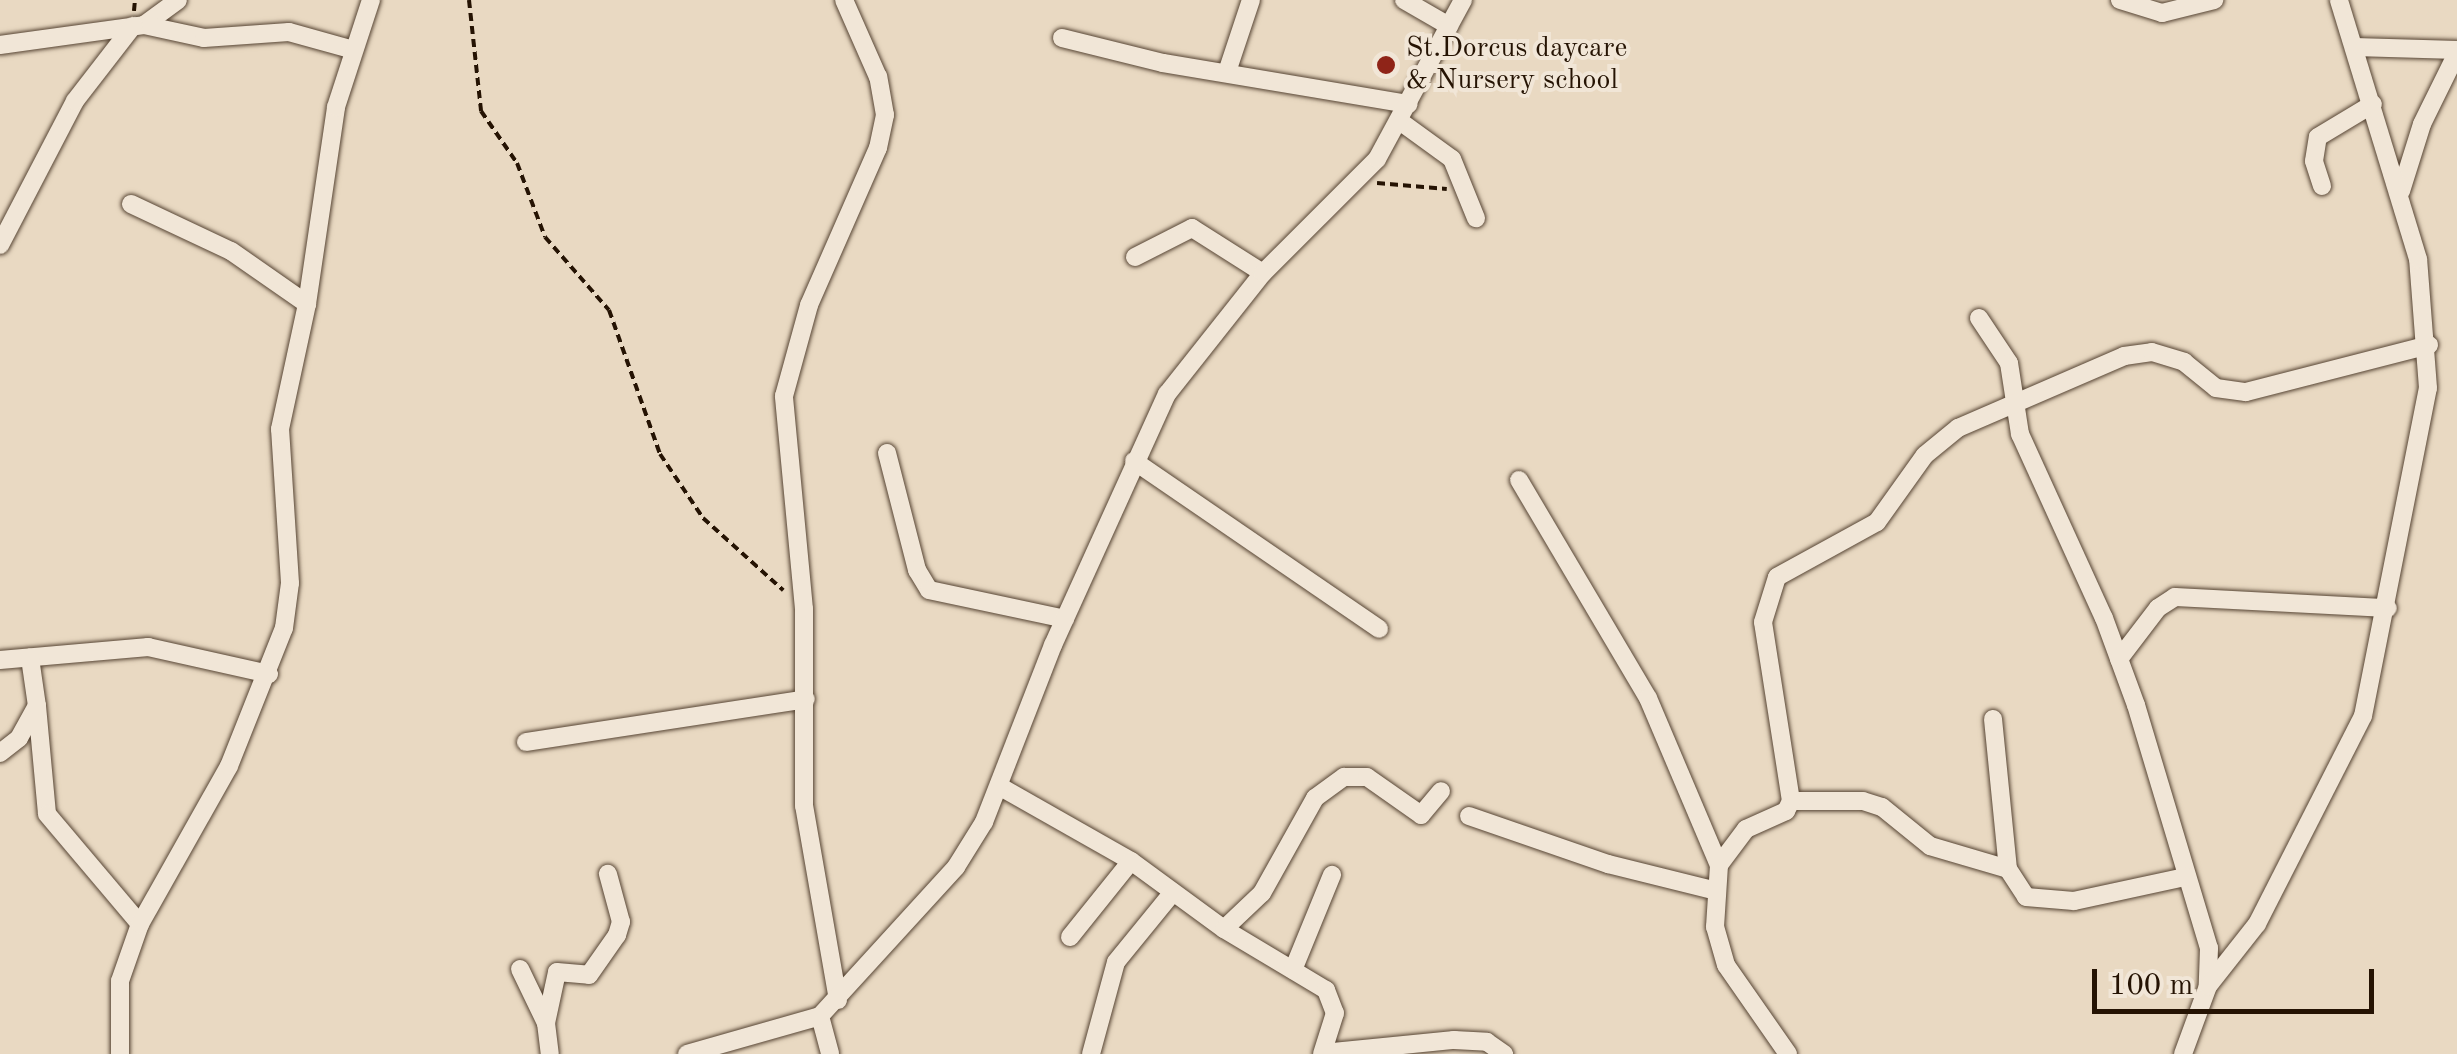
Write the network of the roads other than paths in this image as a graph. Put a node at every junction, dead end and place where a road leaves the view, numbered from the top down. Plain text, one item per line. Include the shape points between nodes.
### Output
1 (178, 0) edge
2 (370, 0) edge
3 (844, 0) edge
4 (1250, 0) edge
5 (1404, 0) edge
6 (1463, 0) edge
7 (2120, 0) edge
8 (2214, 0) edge
9 (2339, 0) edge
10 (139, 25) junction
11 (1449, 26) junction
12 (1062, 38) dead end
13 (0, 45) edge
14 (2355, 47) junction
15 (350, 49) junction
16 (2457, 52) edge
17 (1227, 72) junction
18 (1409, 104) junction
19 (2374, 104) junction
20 (1401, 122) junction
21 (2322, 186) dead end
22 (2401, 192) junction
23 (131, 204) dead end
24 (1476, 218) dead end
25 (0, 245) edge
26 (1135, 257) dead end
27 (1263, 274) junction
28 (307, 304) junction
29 (1979, 318) dead end
30 (2430, 345) junction
31 (2015, 400) junction
32 (887, 453) dead end
33 (1134, 462) junction
34 (1520, 480) dead end
35 (2388, 608) junction
36 (1065, 619) junction
37 (1378, 629) dead end
38 (30, 658) junction
39 (2119, 659) junction
40 (0, 660) edge
41 (269, 674) junction
42 (806, 699) junction
43 (37, 706) junction
44 (1993, 718) dead end
45 (526, 742) dead end
46 (0, 753) edge
47 (999, 786) junction
48 (1442, 791) dead end
49 (1791, 801) junction
50 (1470, 816) dead end
51 (1131, 861) junction
52 (1718, 865) junction
53 (2008, 869) junction
54 (608, 874) dead end
55 (1332, 875) dead end
56 (2186, 877) junction
57 (1716, 891) junction
58 (1173, 892) junction
59 (140, 924) junction
60 (1224, 929) junction
61 (1070, 937) dead end
62 (520, 970) dead end
63 (1293, 970) junction
64 (2208, 986) junction
65 (838, 1000) junction
66 (820, 1016) junction
67 (546, 1023) junction
68 (120, 1054) edge
69 (550, 1054) edge
70 (687, 1054) edge
71 (830, 1054) edge
72 (1091, 1054) edge
73 (1322, 1054) edge
74 (1504, 1054) edge
75 (1788, 1054) edge
76 (2184, 1054) edge

1 - 10 street
2 - 15 street
3 - 42 street via 878,76 884,114 878,148 809,304 784,396
4 - 17 street
5 - 11 street
6 - 11 street
7 - 8 street via 2162,13
9 - 14 street
10 - 13 street
10 - 15 street via 204,38 289,32
10 - 25 street via 75,101
11 - 18 street
12 - 17 street
14 - 16 street
14 - 19 street
15 - 28 street
16 - 22 street via 2422,124
17 - 18 street
18 - 20 street
19 - 21 street via 2318,137 2314,161
19 - 22 street
20 - 24 street via 1442,147
20 - 27 street via 1358,180
22 - 30 street
23 - 28 street via 231,250
26 - 27 street via 1192,228
27 - 33 street via 1167,394
28 - 41 street via 280,429 290,582
29 - 31 street via 2009,363
30 - 31 street via 2246,392 2216,388 2184,362 2152,352 2124,356
30 - 35 street
31 - 39 street via 2032,464
31 - 49 street via 1958,428 1925,455 1877,522 1777,577 1762,622
32 - 36 street via 929,590
33 - 36 street
33 - 37 street
34 - 52 street via 1648,698
35 - 39 street via 2175,597 2158,608
35 - 64 street via 2363,716 2334,782 2257,924
36 - 47 street
38 - 40 street
38 - 41 street via 148,647
38 - 43 street
39 - 56 street
41 - 59 street via 229,766
42 - 45 street
42 - 65 street via 804,806
43 - 46 street
43 - 59 street via 48,814
44 - 53 street
47 - 51 street
47 - 65 street via 956,867
48 - 60 street via 1421,814 1366,777 1344,777 1304,812 1262,894
49 - 52 street via 1746,829
49 - 53 street via 1864,801 1882,807 1930,846
50 - 57 street via 1608,864
51 - 58 street
51 - 61 street
52 - 57 street
53 - 56 street via 2014,888 2045,904
54 - 67 street via 617,935 589,975 558,972
55 - 63 street
56 - 64 street via 2208,948
57 - 75 street via 1718,948
58 - 60 street
58 - 72 street via 1116,962
59 - 68 street via 120,982
60 - 63 street
62 - 67 street
63 - 73 street via 1334,998
64 - 76 street
65 - 66 street
66 - 70 street
66 - 71 street
67 - 69 street
73 - 74 street via 1454,1040 1487,1042

